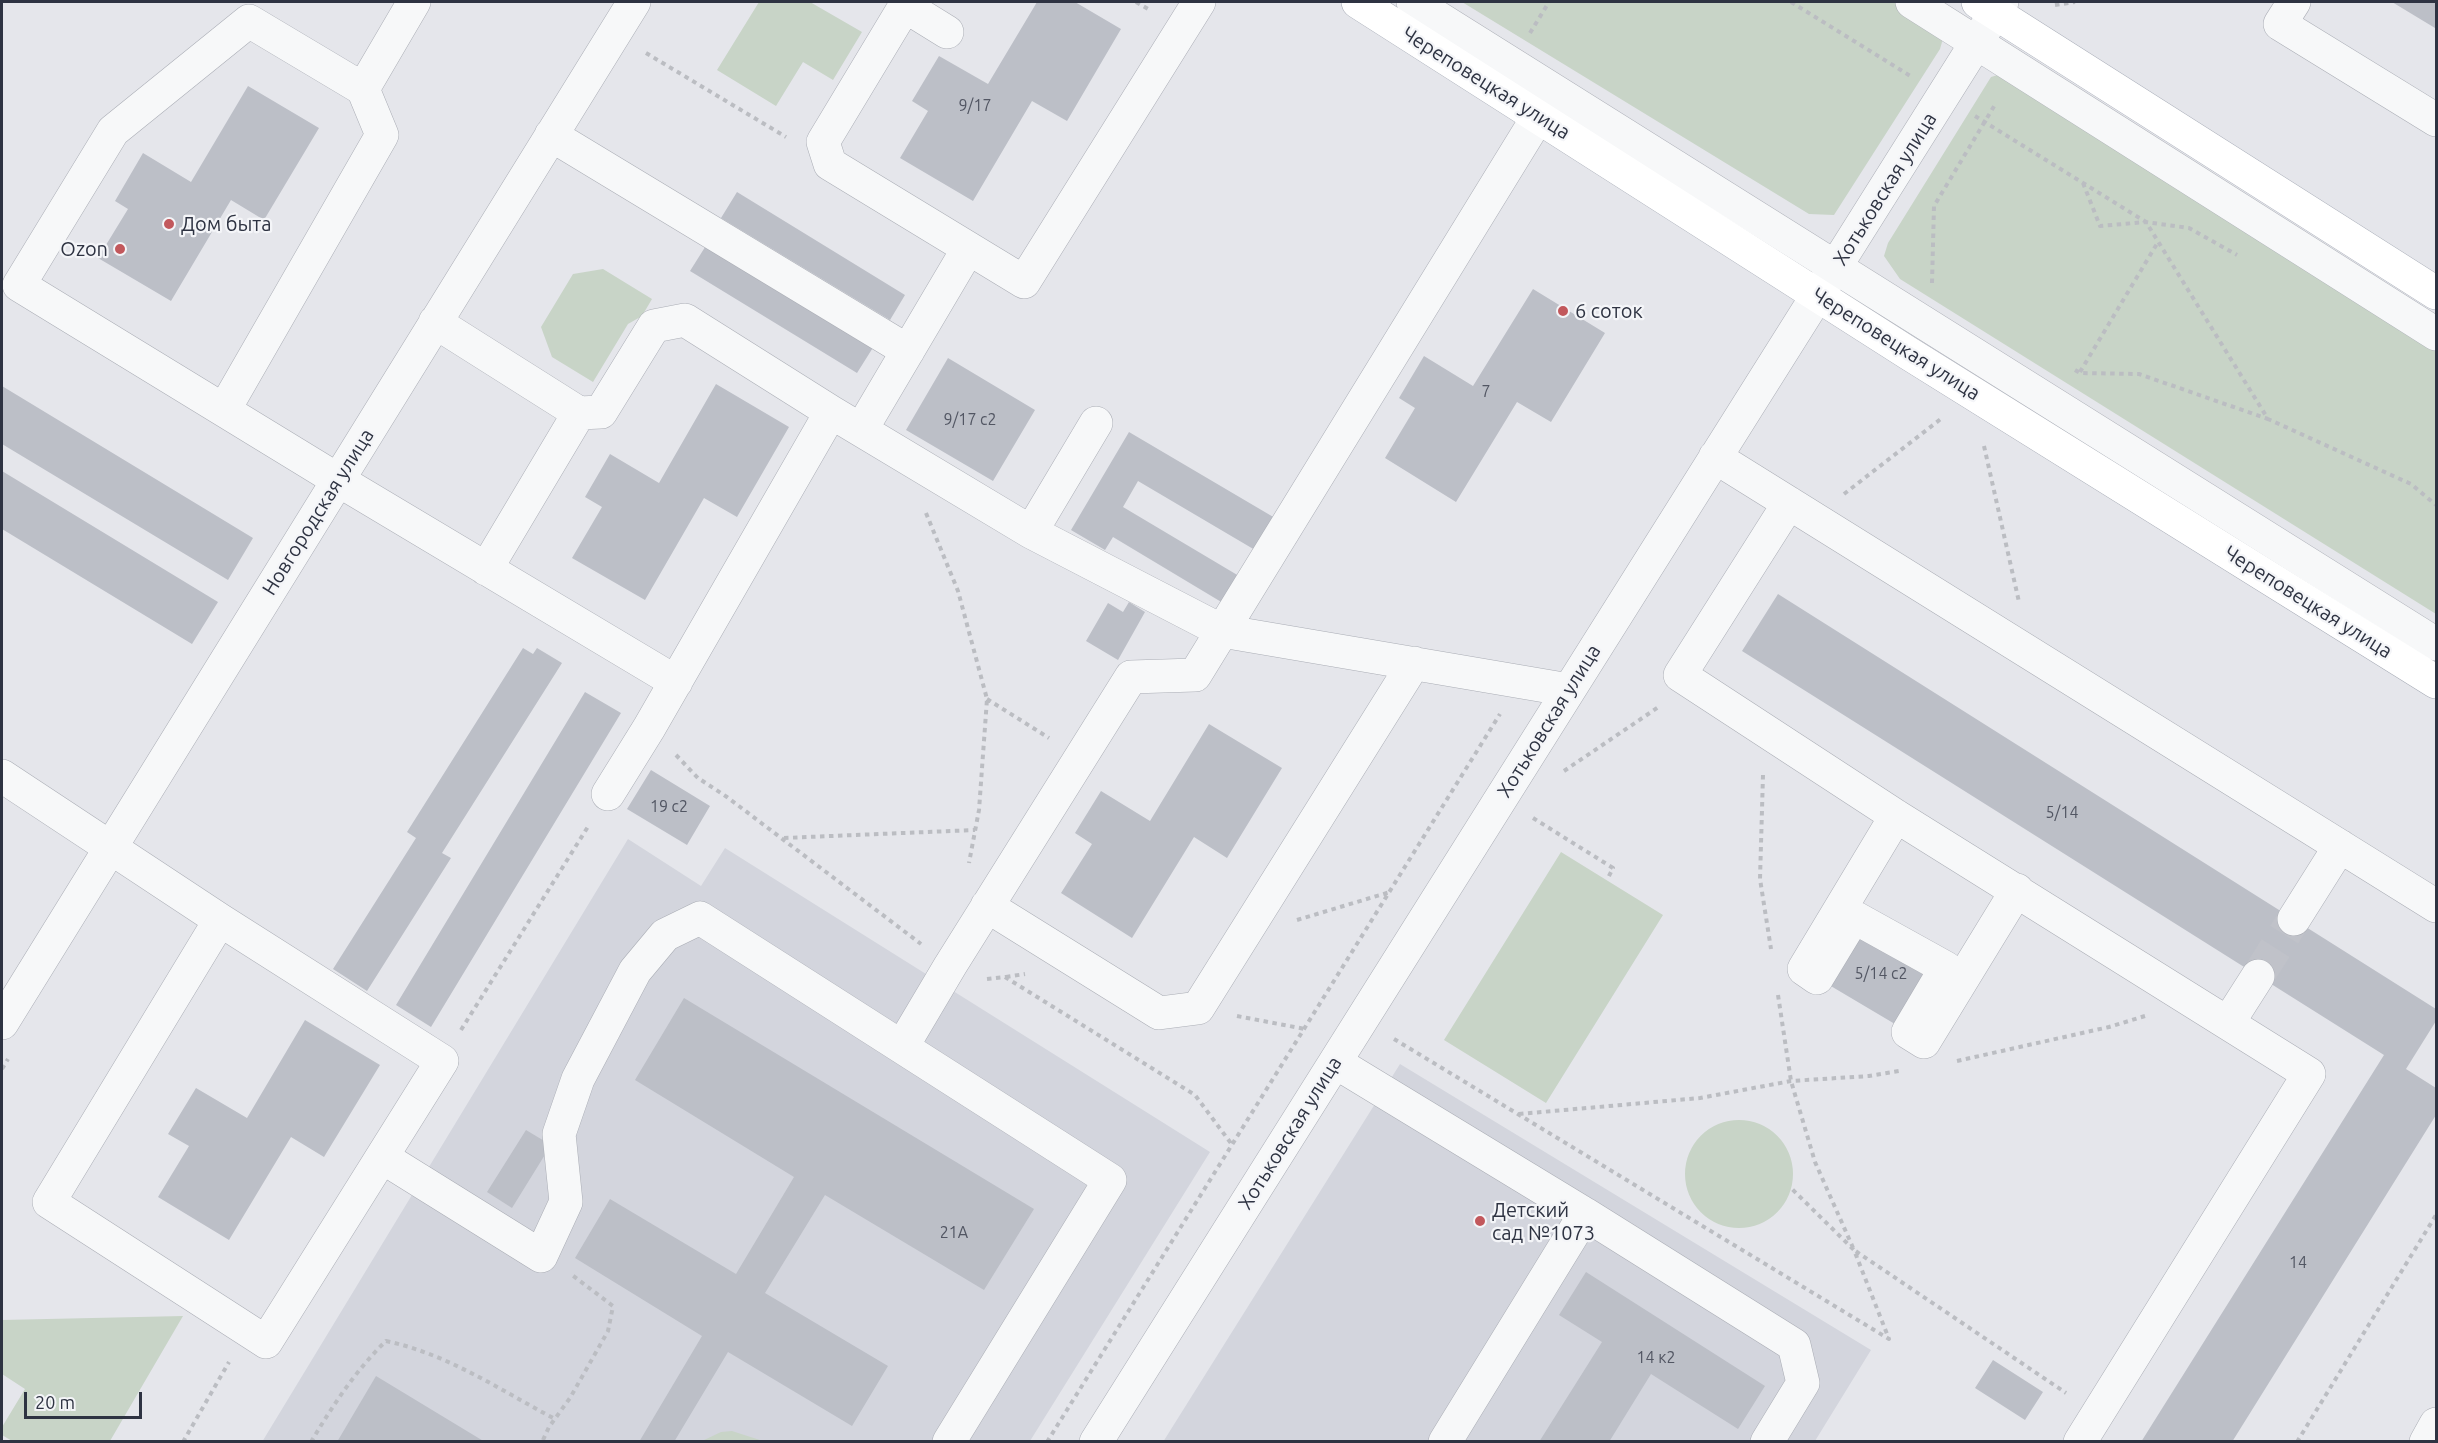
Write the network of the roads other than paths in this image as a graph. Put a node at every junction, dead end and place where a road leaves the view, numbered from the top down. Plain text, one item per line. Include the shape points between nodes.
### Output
1 (414, 2) edge
2 (634, 2) edge
3 (1199, 2) edge
4 (1358, 2) edge
5 (1413, 2) edge
6 (1911, 2) edge
7 (2294, 2) edge
8 (901, 4) edge
9 (1992, 5) edge
10 (947, 32) dead end
11 (1976, 42) junction
12 (363, 89) junction
13 (1538, 117) junction
14 (2436, 120) edge
15 (551, 135) junction
16 (968, 249) junction
17 (1836, 268) junction
18 (2436, 293) edge
19 (1818, 296) junction
20 (435, 322) junction
21 (2436, 334) edge
22 (908, 351) junction
23 (224, 410) junction
24 (831, 412) junction
25 (579, 413) junction
26 (1096, 423) dead end
27 (861, 430) junction
28 (1715, 457) junction
29 (338, 480) junction
30 (1801, 511) junction
31 (1031, 532) junction
32 (486, 568) junction
33 (1222, 631) junction
34 (2436, 644) edge
35 (1414, 663) junction
36 (676, 682) junction
37 (2436, 682) edge
38 (1569, 690) junction
39 (2, 776) edge
40 (608, 794) road end
41 (1896, 816) junction
42 (2340, 846) junction
43 (110, 847) junction
44 (2017, 890) junction
45 (987, 906) junction
46 (2436, 906) edge
47 (2294, 919) tunnel mouth
48 (220, 920) junction
49 (2258, 976) tunnel mouth
50 (2, 1023) edge
51 (2228, 1023) junction
52 (902, 1047) junction
53 (1335, 1062) junction
54 (382, 1156) junction
55 (1585, 1214) junction
56 (2436, 1424) edge
57 (949, 1442) edge
58 (1096, 1442) edge
59 (1445, 1442) edge
60 (1767, 1442) edge
61 (2080, 1442) edge
62 (2426, 1442) edge

1 - 12 street
2 - 15 street, Новгородская улица
3 - 16 street via 1024,282
4 - 13 main road, Череповецкая улица
5 - 17 street, Череповецкая улица
6 - 11 street
7 - 14 street via 2280,24
8 - 10 street
8 - 16 street via 823,142 830,164
9 - 11 street, Хотьковская улица
9 - 18 main road
11 - 17 street, Хотьковская улица
11 - 21 street
12 - 23 street via 382,135
12 - 23 street via 249,21 113,131 19,285
13 - 19 main road, Череповецкая улица
13 - 33 street
15 - 20 street, Новгородская улица
15 - 22 street
16 - 22 street
17 - 19 street, Хотьковская улица
17 - 34 street, Череповецкая улица
19 - 28 street, Хотьковская улица
19 - 37 main road, Череповецкая улица
20 - 25 street
20 - 29 street, Новгородская улица
22 - 27 street
23 - 29 street
24 - 25 street via 685,320 654,326 601,412
24 - 27 street
24 - 36 street
25 - 32 street
26 - 31 street
27 - 31 street
28 - 30 street
28 - 38 street, Хотьковская улица
29 - 32 street
29 - 43 street, Новгородская улица
30 - 41 street via 1680,675
30 - 42 street
31 - 33 street
32 - 36 street
33 - 35 street
33 - 45 street via 1195,675 1131,677
35 - 38 street
35 - 45 street via 1198,1008 1159,1013
36 - 40 street
38 - 53 street, Хотьковская улица
39 - 43 street
41 - 44 street
41 - 44 street via 1804,969 1816,978 1854,917 1946,968 1908,1032 1924,1042
42 - 46 street
42 - 47 street
43 - 48 street
43 - 50 street, Новгородская улица
44 - 51 street
45 - 52 street
48 - 54 street via 441,1061
48 - 54 street via 49,1202 266,1342
49 - 51 street
51 - 61 street via 2309,1074
52 - 54 street via 700,918 665,935 635,971 578,1079 559,1134 566,1202 541,1256
52 - 57 street via 1110,1180
53 - 55 street
53 - 58 street, Хотьковская улица
55 - 59 street
55 - 60 street via 1794,1345 1803,1383
56 - 62 street

